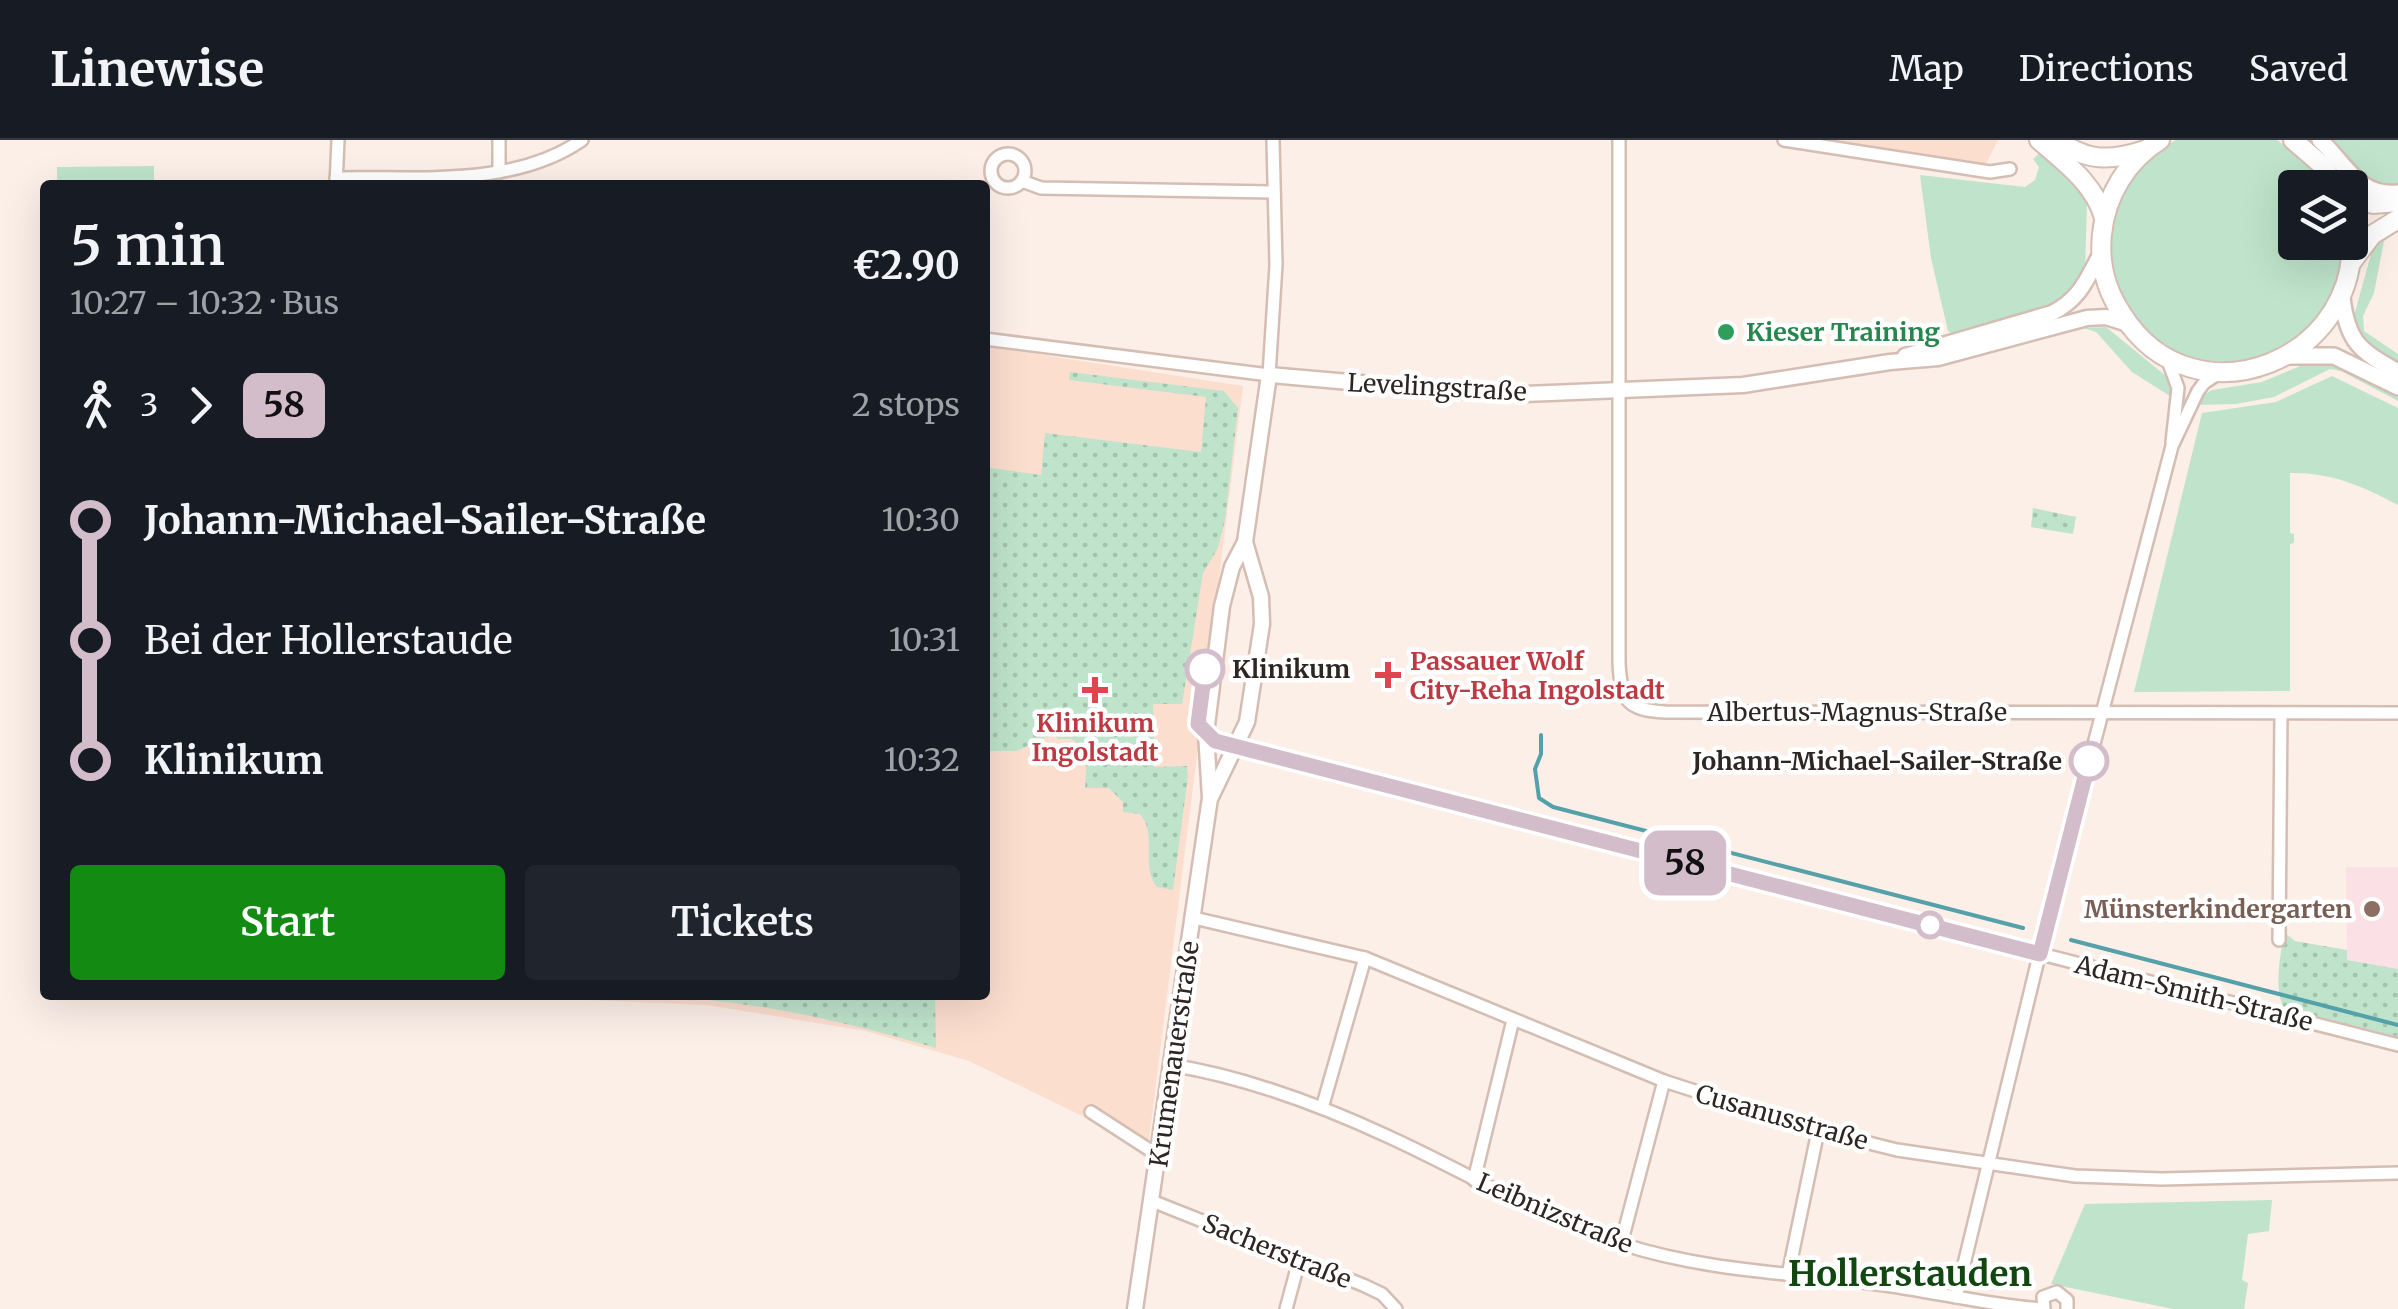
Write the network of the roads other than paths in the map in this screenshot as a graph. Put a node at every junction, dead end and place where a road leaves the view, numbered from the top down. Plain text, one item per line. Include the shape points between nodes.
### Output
1 (338, 140) edge
2 (499, 140) edge
3 (582, 140) edge
4 (1273, 140) edge
5 (1619, 140) edge
6 (1784, 140) edge
7 (2040, 140) edge
8 (2058, 140) edge
9 (2293, 140) edge
10 (2320, 140) edge
11 (2153, 145) edge
12 (2010, 169) dead end
13 (2326, 170) edge
14 (499, 172) junction
15 (336, 180) edge
16 (369, 180) edge
17 (1022, 181) dead end
18 (1274, 192) junction
19 (2398, 193) edge
20 (2368, 202) edge
21 (2398, 202) edge
22 (2104, 218) junction
23 (2398, 219) edge
24 (2101, 252) junction
25 (2351, 260) edge
26 (2351, 263) junction
27 (2342, 296) junction
28 (2128, 324) junction
29 (990, 341) edge
30 (2166, 356) junction
31 (2288, 356) junction
32 (1890, 362) junction
33 (2222, 372) junction
34 (2398, 372) edge
35 (1269, 375) junction
36 (2398, 387) edge
37 (1619, 392) junction
38 (2172, 446) junction
39 (1245, 542) junction
40 (1227, 586) junction
41 (1258, 588) junction
42 (2101, 712) junction
43 (2398, 713) edge
44 (2280, 714) junction
45 (1206, 733) junction
46 (1235, 744) junction
47 (1210, 798) junction
48 (1194, 918) junction
49 (2279, 940) dead end
50 (2040, 954) junction
51 (1365, 958) junction
52 (1513, 1020) junction
53 (2398, 1045) edge
54 (1171, 1065) junction
55 (1664, 1081) junction
56 (1322, 1108) junction
57 (1090, 1112) dead end
58 (1818, 1131) junction
59 (1159, 1156) junction
60 (1986, 1165) junction
61 (2398, 1173) edge
62 (1474, 1180) junction
63 (1152, 1201) junction
64 (1621, 1244) junction
65 (1300, 1261) junction
66 (1788, 1274) junction
67 (1956, 1297) junction
68 (1135, 1309) edge
69 (1286, 1309) edge
70 (1396, 1309) edge
71 (2043, 1309) edge
72 (2067, 1309) edge

1 - 15 street
2 - 14 street
3 - 14 street via 550,159
4 - 18 street
5 - 37 street
6 - 12 street via 1990,172
7 - 22 main road via 2083,180
8 - 11 main road via 2092,158
9 - 13 main road
10 - 19 main road via 2364,188
11 - 22 main road via 2117,185
14 - 16 street
17 - 18 street via 1041,188
18 - 35 street
20 - 21 main road
22 - 24 main road
23 - 26 main road via 2372,234
24 - 28 main road via 2108,287
24 - 32 street, Levelingstraße via 2072,303
25 - 26 main road
26 - 27 main road
27 - 31 main road via 2324,326
27 - 34 main road via 2356,345
28 - 30 main road
28 - 32 street, Levelingstraße via 2087,318 1938,358
29 - 35 street, Levelingstraße
30 - 33 main road
30 - 38 street via 2178,388
31 - 33 main road
31 - 36 main road via 2334,356
32 - 37 street, Levelingstraße via 1788,380
33 - 38 street via 2198,391
35 - 37 street, Levelingstraße via 1450,391
35 - 39 street, Krumenauerstraße
37 - 42 street, Albertus-Magnus-Straße via 1619,664 1629,704 1665,712
38 - 42 street
39 - 40 street, Krumenauerstraße
39 - 41 street, Krumenauerstraße
40 - 41 street via 1245,582
40 - 45 street, Krumenauerstraße
41 - 46 street, Krumenauerstraße via 1257,661 1247,722
42 - 44 street
42 - 50 street
43 - 44 street
44 - 49 street
45 - 46 street
45 - 47 street, Krumenauerstraße
46 - 47 street, Krumenauerstraße
46 - 50 street, Adam-Smith-Straße
47 - 48 street, Krumenauerstraße
48 - 51 street, Cusanusstraße
48 - 54 street, Krumenauerstraße
50 - 53 street, Adam-Smith-Straße
50 - 60 street
51 - 52 street, Cusanusstraße
51 - 56 street
52 - 55 street, Cusanusstraße
52 - 62 street
54 - 56 street, Leibnizstraße
54 - 59 street, Krumenauerstraße
55 - 58 street, Cusanusstraße
55 - 64 street
56 - 62 street, Leibnizstraße
57 - 59 street
58 - 60 street, Cusanusstraße
58 - 66 street
59 - 63 street, Krumenauerstraße
60 - 61 street, Cusanusstraße via 2162,1179
60 - 67 street
62 - 64 street, Leibnizstraße
63 - 65 street, Sacherstraße
63 - 68 street, Krumenauerstraße
64 - 66 street, Leibnizstraße
65 - 69 street
65 - 70 street, Sacherstraße via 1382,1294
66 - 67 street, Leibnizstraße
67 - 71 street, Leibnizstraße
71 - 72 street, Leibnizstraße via 2043,1297 2057,1292

